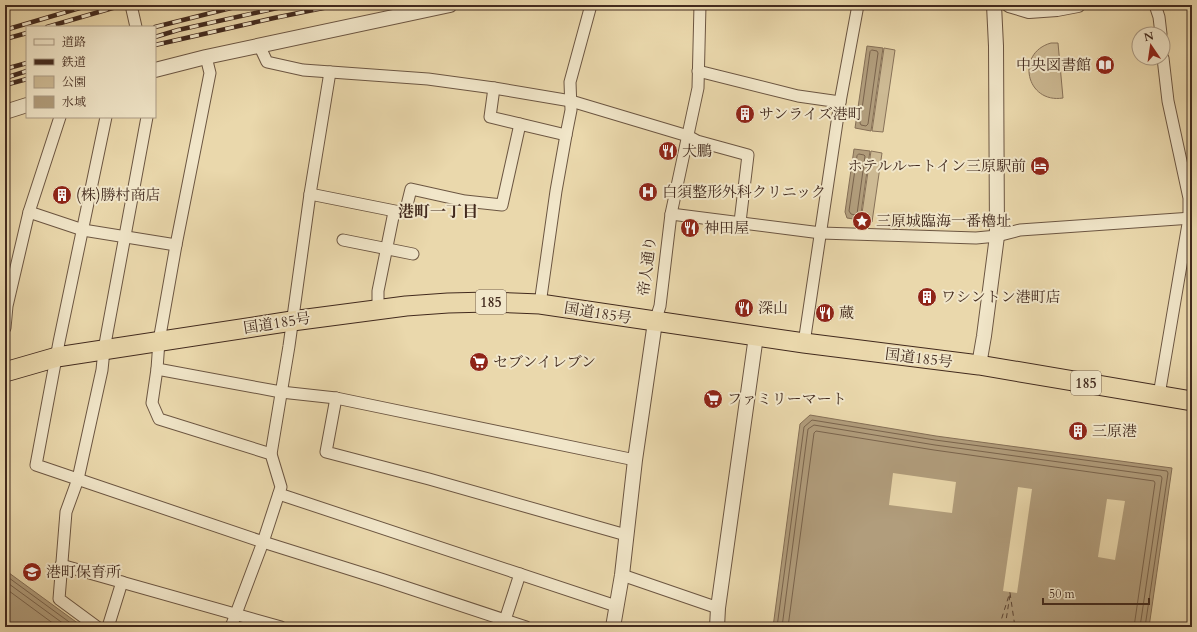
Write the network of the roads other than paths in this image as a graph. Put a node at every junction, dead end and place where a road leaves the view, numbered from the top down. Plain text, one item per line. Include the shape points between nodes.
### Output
1 (131, 5) edge
2 (450, 5) edge
3 (591, 5) edge
4 (700, 5) edge
5 (858, 5) edge
6 (994, 5) edge
7 (1009, 5) edge
8 (1078, 5) edge
9 (1155, 5) edge
10 (136, 26) edge
11 (1160, 26) edge
12 (259, 46) junction
13 (206, 57) junction
14 (1164, 66) edge
15 (156, 70) edge
16 (698, 71) junction
17 (330, 72) junction
18 (494, 88) junction
19 (571, 101) junction
20 (840, 102) junction
21 (26, 105) edge
22 (5, 112) edge
23 (60, 118) edge
24 (106, 118) edge
25 (147, 118) edge
26 (520, 124) junction
27 (566, 134) junction
28 (688, 136) junction
29 (310, 194) junction
30 (29, 212) junction
31 (394, 212) junction
32 (671, 214) junction
33 (1190, 218) edge
34 (740, 222) junction
35 (83, 230) junction
36 (821, 233) junction
37 (124, 236) junction
38 (997, 236) junction
39 (343, 240) dead end
40 (176, 245) junction
41 (387, 248) junction
42 (413, 254) dead end
43 (540, 304) junction
44 (6, 306) edge
45 (378, 309) junction
46 (292, 321) junction
47 (654, 322) junction
48 (5, 328) edge
49 (756, 336) junction
50 (159, 341) junction
51 (804, 343) junction
52 (104, 350) junction
53 (57, 357) junction
54 (979, 365) junction
55 (157, 369) junction
56 (5, 370) edge
57 (281, 392) junction
58 (1158, 395) junction
59 (336, 398) junction
60 (1192, 401) edge
61 (270, 454) junction
62 (635, 460) junction
63 (78, 479) junction
64 (279, 494) junction
65 (626, 535) junction
66 (264, 542) junction
67 (61, 565) junction
68 (520, 574) junction
69 (622, 575) junction
70 (122, 582) junction
71 (616, 606) junction
72 (718, 608) junction
73 (236, 614) junction
74 (505, 620) junction
75 (97, 627) edge
76 (108, 627) edge
77 (231, 627) edge
78 (281, 627) edge
79 (526, 627) edge
80 (614, 627) edge
81 (717, 627) edge

1 - 10 street
2 - 12 street
3 - 19 street via 570,82
4 - 16 street, 帝人通り
5 - 20 street
6 - 38 street
7 - 8 street via 1029,11
9 - 11 street
12 - 13 street
12 - 17 street via 267,62 303,70
13 - 15 street
13 - 40 street via 210,73
14 - 33 street via 1168,101 1190,198
16 - 20 street via 798,96
16 - 28 street, 帝人通り via 698,88
17 - 18 street via 428,79
17 - 29 street
18 - 19 street
18 - 26 street via 490,117
19 - 27 street
19 - 28 street
20 - 36 street
21 - 22 street
23 - 30 street
24 - 35 street
25 - 37 street
26 - 27 street
26 - 31 street via 502,205 466,201 411,189 405,213
27 - 43 street
28 - 32 street, 帝人通り
28 - 34 street via 697,141 748,155
29 - 31 street
29 - 46 street
30 - 35 street
30 - 44 street
31 - 41 street
32 - 34 street
32 - 47 street, 帝人通り via 660,303
33 - 38 street via 1020,230
33 - 58 street
34 - 36 street
35 - 37 street
35 - 53 street
36 - 38 street via 976,238
36 - 51 street
37 - 40 street
37 - 52 street
38 - 54 street
39 - 41 street
40 - 50 street
41 - 42 street
41 - 45 street via 378,291
43 - 45 highway, 国道185号 / 185 via 448,303
43 - 47 highway, 国道185号 / 185
44 - 48 street
45 - 46 highway, 国道185号 / 185
46 - 50 highway, 国道185号 / 185
46 - 57 street
47 - 49 highway, 国道185号 / 185
47 - 62 street, 帝人通り
49 - 51 highway, 国道185号 / 185
49 - 72 street
50 - 52 highway, 国道185号 / 185
50 - 55 street
51 - 54 highway, 国道185号 / 185
52 - 53 highway, 国道185号 / 185
52 - 63 street
53 - 56 highway, 国道185号 / 185
53 - 63 street via 36,465
54 - 58 highway, 国道185号 / 185
55 - 57 street
55 - 61 street via 152,403 158,419
57 - 59 street
57 - 61 street
58 - 60 highway, 国道185号 / 185
59 - 62 street
59 - 65 street via 326,452
61 - 64 street via 281,487
62 - 65 street, 帝人通り
63 - 66 street
63 - 67 street via 66,512
64 - 66 street
64 - 68 street
65 - 69 street, 帝人通り
66 - 73 street
66 - 74 street
67 - 70 street
67 - 75 street via 59,599
68 - 71 street
68 - 74 street
69 - 71 street, 帝人通り
69 - 72 street
70 - 73 street
70 - 76 street
71 - 80 street, 帝人通り
72 - 81 street
73 - 77 street
73 - 78 street
74 - 79 street

